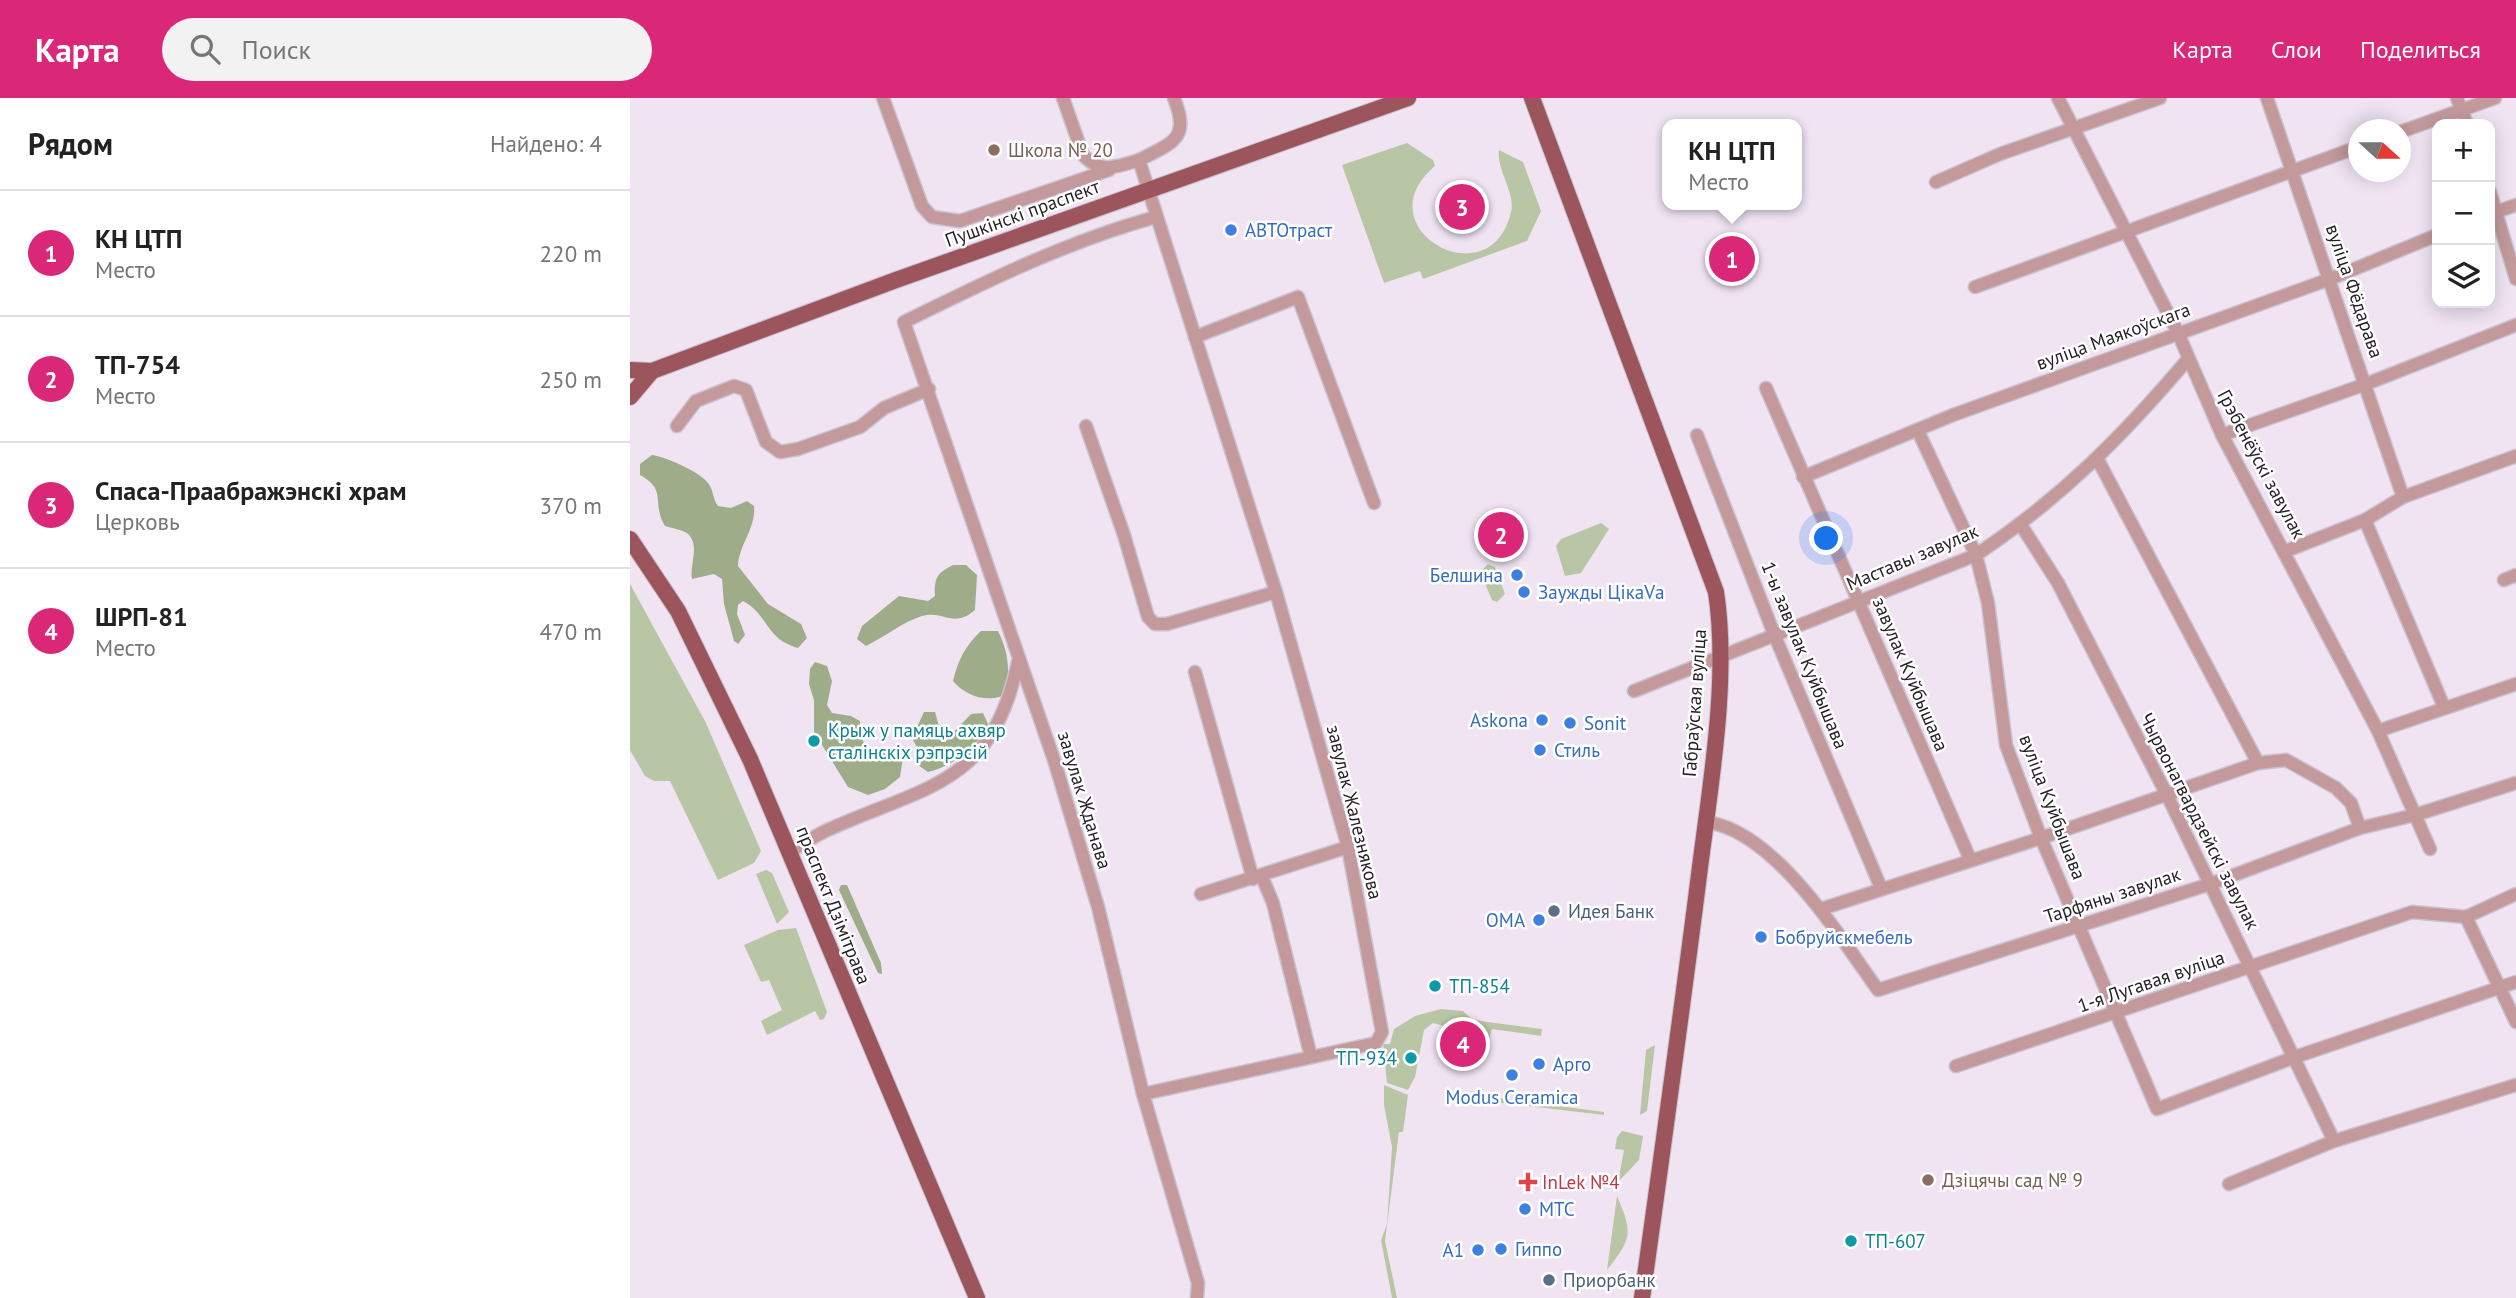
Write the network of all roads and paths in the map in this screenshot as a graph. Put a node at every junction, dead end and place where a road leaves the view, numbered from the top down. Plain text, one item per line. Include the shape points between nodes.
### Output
1 (883, 98) edge
2 (1063, 98) edge
3 (1174, 98) edge
4 (1408, 98) edge
5 (1532, 98) edge
6 (2058, 98) edge
7 (2160, 98) edge
8 (2267, 98) edge
9 (2495, 98) edge
10 (2460, 104) edge
11 (2411, 127) edge
12 (2073, 128) junction
13 (2348, 151) edge
14 (1139, 160) junction
15 (1109, 170) junction
16 (2294, 171) junction
17 (1936, 182) dead end
18 (1147, 190) junction
19 (2516, 205) edge
20 (2495, 212) edge
21 (1156, 217) junction
22 (2495, 219) edge
23 (2125, 230) junction
24 (2432, 237) edge
25 (2330, 279) junction
26 (2516, 279) edge
27 (1976, 287) dead end
28 (2516, 325) edge
29 (2178, 333) junction
30 (1195, 337) junction
31 (2188, 359) junction
32 (630, 370) edge
33 (652, 371) junction
34 (2366, 384) junction
35 (929, 388) junction
36 (1766, 388) dead end
37 (630, 397) edge
38 (1086, 425) dead end
39 (677, 426) dead end
40 (1918, 431) junction
41 (1697, 435) dead end
42 (2222, 435) junction
43 (2516, 456) edge
44 (2098, 460) junction
45 (1803, 477) junction
46 (2403, 497) junction
47 (1374, 503) dead end
48 (2364, 520) junction
49 (2021, 525) junction
50 (630, 539) edge
51 (2286, 551) junction
52 (1976, 555) junction
53 (1276, 592) junction
54 (1859, 601) junction
55 (1774, 634) junction
56 (1721, 656) junction
57 (1019, 661) junction
58 (1195, 673) dead end
59 (2516, 684) edge
60 (1634, 691) dead end
61 (2444, 707) junction
62 (2378, 730) junction
63 (2258, 763) junction
64 (2516, 783) edge
65 (2167, 795) junction
66 (2415, 815) junction
67 (1706, 822) junction
68 (2360, 828) junction
69 (2041, 838) junction
70 (1348, 847) junction
71 (2430, 849) dead end
72 (790, 852) junction
73 (1970, 859) junction
74 (1258, 878) junction
75 (2210, 884) junction
76 (1881, 888) junction
77 (1201, 894) dead end
78 (2516, 894) edge
79 (1821, 909) junction
80 (2466, 917) junction
81 (2078, 926) junction
82 (2252, 967) junction
83 (2516, 982) edge
84 (2500, 988) junction
85 (2117, 1013) junction
86 (2516, 1022) edge
87 (1311, 1057) junction
88 (2295, 1057) junction
89 (1956, 1066) dead end
90 (2516, 1085) edge
91 (1143, 1094) junction
92 (2334, 1141) junction
93 (2229, 1184) dead end
94 (977, 1298) edge
95 (1197, 1298) edge
96 (1642, 1298) edge

1 - 15 street via 922,206 932,217 960,221
2 - 15 street via 1083,155
3 - 14 street via 1183,120 1182,131
4 - 18 main road, Пушкінскі праспект
5 - 56 main road, Габраўская вуліца via 1716,592
6 - 12 street, Грэбенёўскі завулак
7 - 12 street
8 - 16 street, вуліца Фёдарава
9 - 10 street
10 - 11 street
12 - 17 street
12 - 23 street, Грэбенёўскі завулак
13 - 16 street
14 - 15 street
14 - 18 street, завулак Жалезнякова
16 - 23 street
16 - 25 street, вуліца Фёдарава
18 - 21 street, завулак Жалезнякова
18 - 33 main road, Пушкінскі праспект
19 - 20 street
21 - 30 street, завулак Жалезнякова
21 - 35 street, завулак Жданава via 1008,271 904,322
22 - 26 street
23 - 27 street
23 - 29 street, Грэбенёўскі завулак
24 - 25 street, вуліца Маякоўскага
25 - 29 street, вуліца Маякоўскага
25 - 34 street, вуліца Фёдарава
28 - 34 street
29 - 31 street, Грэбенёўскі завулак
29 - 40 street, вуліца Маякоўскага
30 - 47 street via 1298,297
30 - 53 street, завулак Жалезнякова
31 - 42 street, Грэбенёўскі завулак
31 - 44 street, Маставы завулак
32 - 33 main road
33 - 37 main road
34 - 42 street
34 - 46 street, вуліца Фёдарава
35 - 39 street via 884,408 860,428 780,452 766,442 746,390 734,386 696,401
35 - 57 street, завулак Жданава
36 - 45 street, завулак Куйбышава
38 - 53 street via 1147,617 1155,624 1167,624
40 - 45 street, вуліца Маякоўскага
40 - 52 street, вуліца Куйбышава
41 - 55 street, 1-ы завулак Куйбышава
42 - 51 street, Грэбенёўскі завулак
43 - 46 street
44 - 49 street, Маставы завулак
44 - 63 street
45 - 54 street, завулак Куйбышава
46 - 48 street
48 - 51 street
48 - 61 street
49 - 52 street, Маставы завулак
49 - 65 street, Чырвонагвардзейскі завулак via 2058,583
50 - 72 main road, праспект Дзімітрава via 678,611 709,669
51 - 62 street, Грэбенёўскі завулак
52 - 54 street, Маставы завулак
52 - 69 street, вуліца Куйбышава via 1988,603 2006,745
53 - 70 street, завулак Жалезнякова
54 - 55 street, Маставы завулак
54 - 73 street, завулак Куйбышава
55 - 56 street, Маставы завулак
55 - 76 street, 1-ы завулак Куйбышава
56 - 60 street, Маставы завулак
56 - 67 main road, Габраўская вуліца
57 - 72 street via 998,723 956,773 929,790 830,829
57 - 91 street, завулак Жданава via 1098,907
58 - 74 street
59 - 61 street
61 - 62 street
62 - 66 street, Грэбенёўскі завулак
63 - 65 street
63 - 68 street via 2286,760 2336,788 2351,803
64 - 66 street, Тарфяны завулак
65 - 69 street
65 - 75 street, Чырвонагвардзейскі завулак
66 - 68 street, Тарфяны завулак
66 - 71 street, Грэбенёўскі завулак
67 - 79 street via 1731,827 1755,840
67 - 96 main road, Габраўская вуліца
68 - 75 street, Тарфяны завулак
69 - 73 street
69 - 81 street, вуліца Куйбышава
70 - 74 street
70 - 87 street, завулак Жалезнякова via 1382,1032 1376,1043
72 - 94 main road, праспект Дзімітрава
73 - 76 street
74 - 77 street
74 - 87 street via 1273,903
75 - 81 street, Тарфяны завулак
75 - 82 street, Чырвонагвардзейскі завулак
76 - 79 street
78 - 80 street, 1-я Лугавая вуліца
79 - 81 street, Тарфяны завулак via 1878,990
80 - 82 street, 1-я Лугавая вуліца via 2412,912
80 - 84 street
81 - 85 street, вуліца Куйбышава
82 - 85 street, 1-я Лугавая вуліца
82 - 88 street, Чырвонагвардзейскі завулак
83 - 84 street
84 - 86 street
84 - 88 street
85 - 88 street, вуліца Куйбышава via 2157,1109
85 - 89 street, 1-я Лугавая вуліца
87 - 91 street
88 - 92 street, Чырвонагвардзейскі завулак
90 - 92 street
91 - 95 street, завулак Жданава via 1198,1283
92 - 93 street

